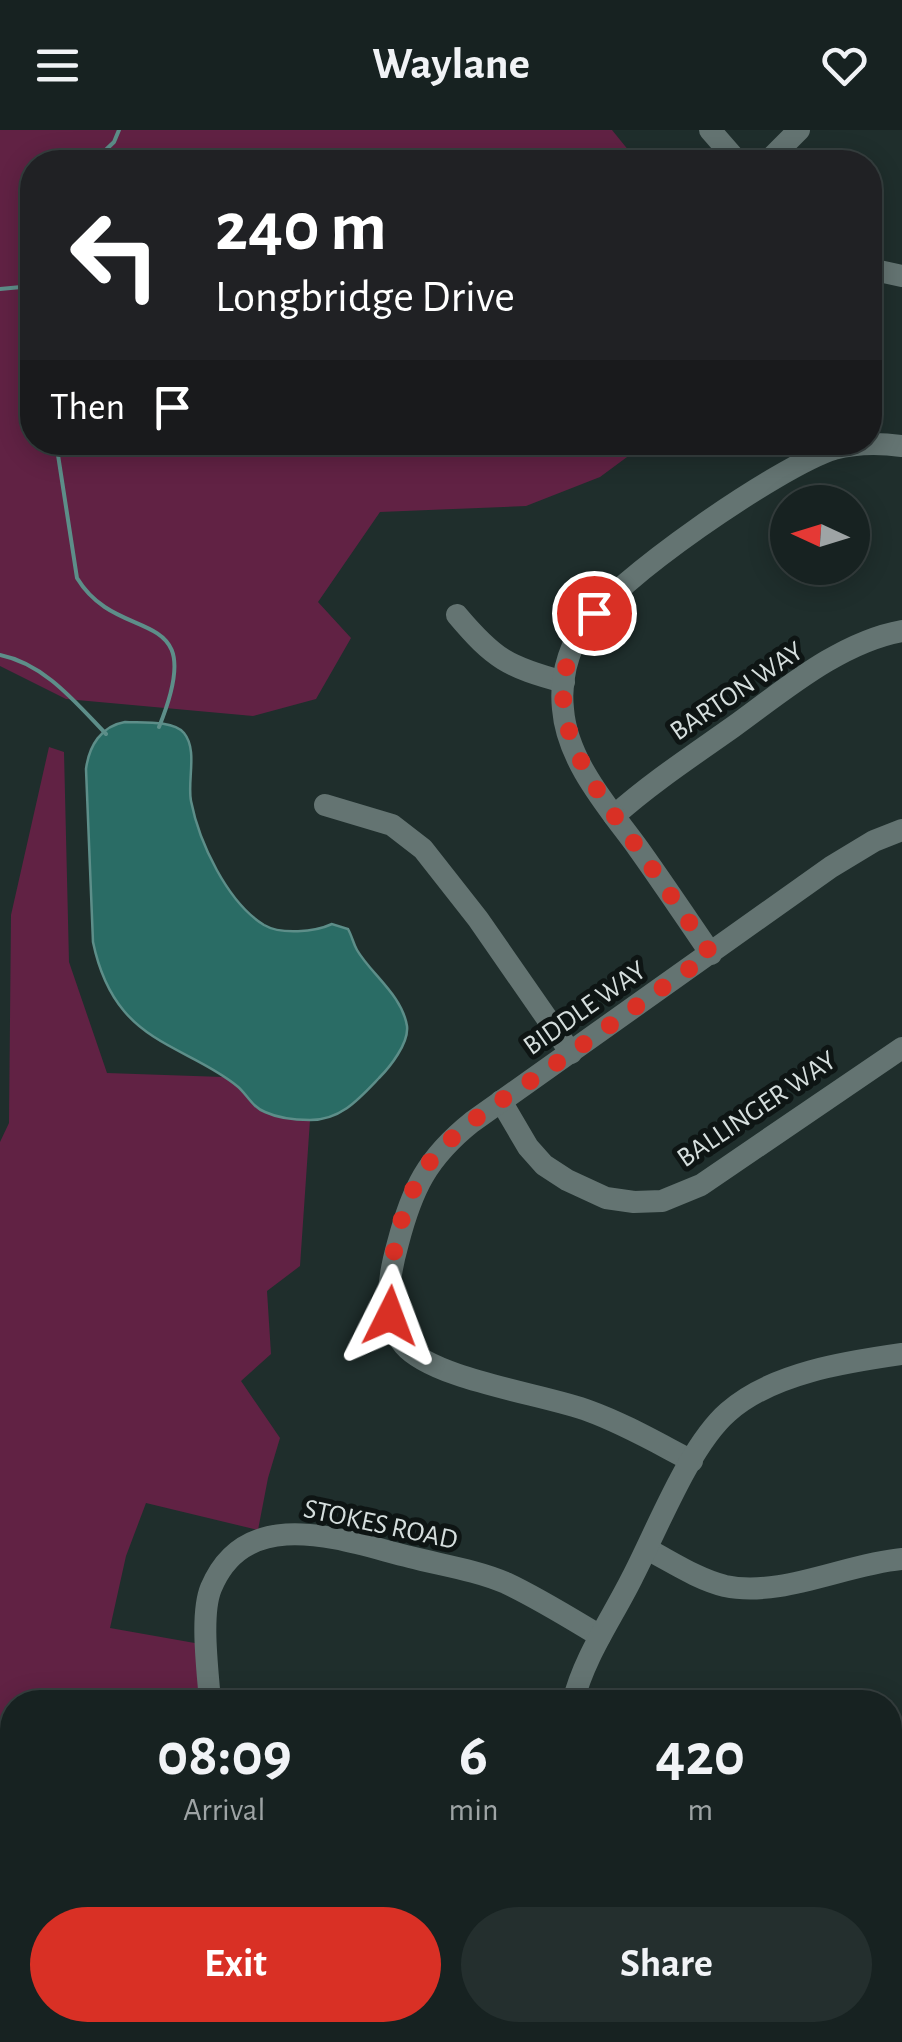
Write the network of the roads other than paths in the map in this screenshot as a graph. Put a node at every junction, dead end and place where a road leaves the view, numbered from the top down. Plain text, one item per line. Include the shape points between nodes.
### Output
1 (710, 130) edge
2 (798, 130) edge
3 (728, 150) edge
4 (779, 150) edge
5 (819, 455) edge
6 (457, 616) dead end
7 (902, 631) edge
8 (564, 682) junction
9 (324, 805) dead end
10 (614, 816) junction
11 (902, 830) edge
12 (711, 954) junction
13 (902, 1048) edge
14 (571, 1052) junction
15 (502, 1102) junction
16 (902, 1354) edge
17 (692, 1461) junction
18 (647, 1549) junction
19 (902, 1559) edge
20 (600, 1636) junction
21 (210, 1690) edge
22 (576, 1690) edge

1 - 3 street
2 - 4 street
5 - 8 street via 634,577 574,642
6 - 8 street via 499,659
7 - 10 street, BARTON WAY via 806,675
8 - 10 street via 571,742
9 - 14 street via 392,825 423,849
10 - 12 street
11 - 12 street, BIDDLE WAY via 831,868
12 - 14 street, BIDDLE WAY
13 - 15 street, BALLINGER WAY via 701,1185 662,1201 606,1198 567,1180 528,1147
14 - 15 street, BIDDLE WAY
15 - 17 street, BIDDLE WAY via 456,1135 418,1182 392,1266 389,1300 396,1333 432,1364 594,1413
16 - 17 street via 760,1391 727,1412
17 - 18 street
18 - 19 street via 702,1578 742,1588 772,1588
18 - 20 street
20 - 21 street, STOKES ROAD via 492,1578 326,1536 277,1534 237,1554 209,1593
20 - 22 street

